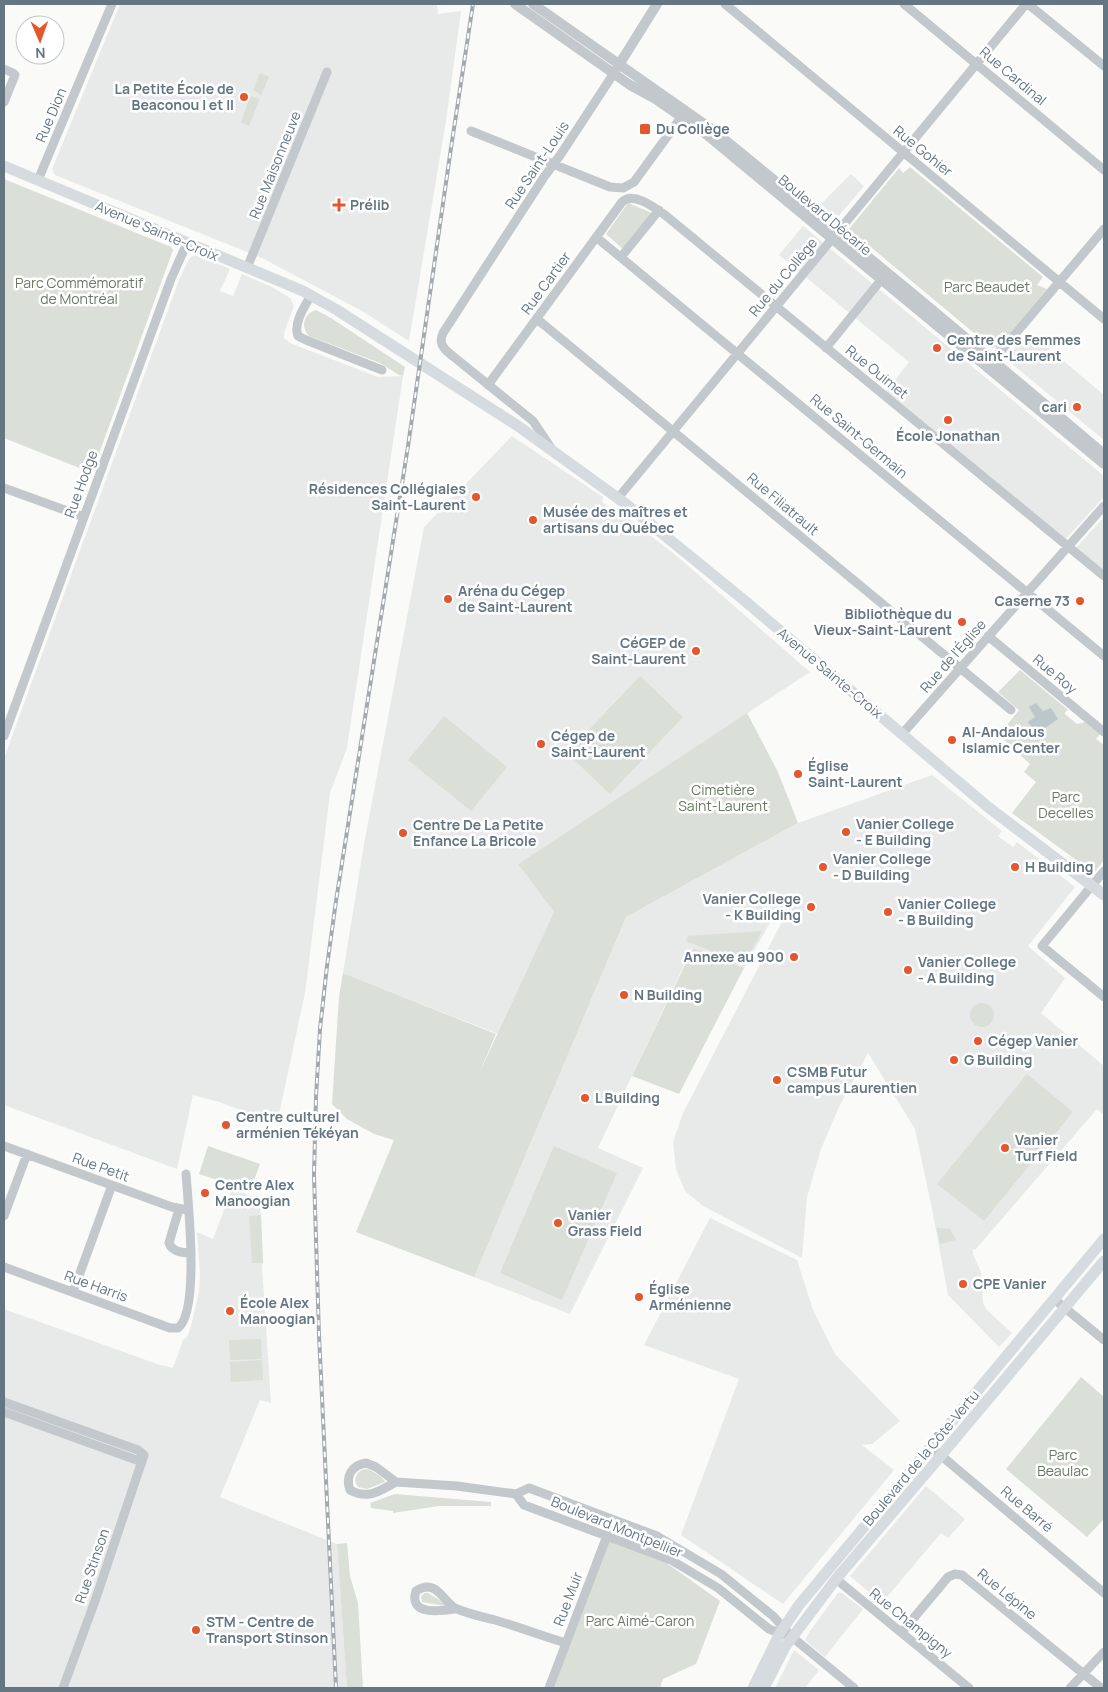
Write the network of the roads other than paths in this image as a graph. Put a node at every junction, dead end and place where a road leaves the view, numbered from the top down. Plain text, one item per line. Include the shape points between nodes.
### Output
1 (112, 4) edge
2 (515, 4) edge
3 (533, 4) edge
4 (657, 4) edge
5 (725, 4) edge
6 (904, 4) edge
7 (1027, 4) edge
8 (620, 64) junction
9 (977, 64) junction
10 (1104, 66) edge
11 (4, 69) edge
12 (327, 72) dead end
13 (614, 73) junction
14 (4, 102) edge
15 (684, 114) junction
16 (471, 131) dead end
17 (904, 153) junction
18 (553, 164) junction
19 (4, 166) edge
20 (1104, 170) edge
21 (38, 180) junction
22 (626, 198) joint
23 (659, 210) junction
24 (1104, 229) edge
25 (835, 236) junction
26 (596, 237) junction
27 (187, 243) junction
28 (621, 257) junction
29 (247, 268) junction
30 (881, 280) junction
31 (1059, 282) junction
32 (311, 295) junction
33 (776, 307) junction
34 (537, 319) junction
35 (1104, 319) edge
36 (441, 342) joint
37 (826, 348) junction
38 (737, 353) junction
39 (991, 364) junction
40 (382, 370) dead end
41 (488, 385) junction
42 (672, 430) junction
43 (554, 452) junction
44 (1104, 454) edge
45 (1104, 464) edge
46 (4, 488) edge
47 (618, 498) junction
48 (1104, 506) edge
49 (84, 517) junction
50 (1068, 547) junction
51 (1104, 576) edge
52 (1027, 592) junction
53 (988, 636) junction
54 (1104, 656) edge
55 (960, 669) junction
56 (1011, 710) dead end
57 (1104, 732) edge
58 (902, 734) junction
59 (4, 736) edge
60 (1104, 871) edge
61 (1092, 885) junction
62 (1104, 895) edge
63 (1104, 997) edge
64 (4, 1146) edge
65 (27, 1154) junction
66 (186, 1174) dead end
67 (112, 1186) junction
68 (184, 1210) junction
69 (4, 1216) edge
70 (1104, 1239) edge
71 (191, 1253) junction
72 (1104, 1261) edge
73 (4, 1266) edge
74 (73, 1292) junction
75 (1054, 1299) junction
76 (1065, 1308) junction
77 (1104, 1340) edge
78 (4, 1402) edge
79 (4, 1412) edge
80 (931, 1447) junction
81 (942, 1455) junction
82 (142, 1462) junction
83 (396, 1482) junction
84 (516, 1494) junction
85 (613, 1520) junction
86 (606, 1536) junction
87 (836, 1579) junction
88 (1104, 1593) edge
89 (455, 1609) dead end
90 (781, 1630) junction
91 (902, 1632) junction
92 (792, 1637) junction
93 (566, 1644) junction
94 (1104, 1652) edge
95 (1084, 1674) junction
96 (62, 1688) edge
97 (549, 1688) edge
98 (753, 1688) edge
99 (764, 1688) edge
100 (854, 1688) edge
101 (969, 1688) edge
102 (1070, 1688) edge
103 (1101, 1688) edge

1 - 21 street, Rue Dion
2 - 13 street, Boulevard Décarie
3 - 8 street, Boulevard Décarie
4 - 8 street, Rue Saint-Louis
5 - 17 street, Rue Gohier
6 - 9 street, Rue Cardinal
7 - 9 street, Rue du Collège
7 - 10 street
8 - 13 street, Rue Saint-Louis
8 - 15 street, Boulevard Décarie
9 - 17 street, Rue du Collège
9 - 20 street, Rue Cardinal
11 - 14 street via 15,75
12 - 29 street, Rue Maisonneuve
13 - 15 street, Boulevard Décarie
13 - 18 street, Rue Saint-Louis
15 - 18 street via 634,182 623,188 610,187
15 - 25 street, Boulevard Décarie via 713,130
16 - 18 street
17 - 25 street, Rue du Collège
17 - 31 street, Rue Gohier
18 - 36 street, Rue Saint-Louis via 448,325
19 - 21 main road, Avenue Sainte-Croix
21 - 27 main road, Avenue Sainte-Croix
22 - 23 street, Rue Ouimet via 635,198
22 - 26 street, Rue Cartier
23 - 28 street
23 - 33 street, Rue Ouimet
24 - 31 street
25 - 30 street, Boulevard Décarie
25 - 33 street, Rue du Collège
25 - 39 street, Boulevard Décarie
26 - 28 street, Rue Saint-Germain
26 - 34 street, Rue Cartier
27 - 29 main road, Avenue Sainte-Croix
27 - 49 street, Rue Hodge via 171,278
28 - 38 street, Rue Saint-Germain
29 - 32 main road, Avenue Sainte-Croix
30 - 37 street
30 - 39 street, Boulevard Décarie
31 - 35 street, Rue Gohier
31 - 39 street
32 - 40 street via 299,319 298,336
32 - 43 main road, Avenue Sainte-Croix
33 - 37 street, Rue Ouimet
33 - 38 street, Rue du Collège
34 - 41 street, Rue Cartier
34 - 42 street, Rue Filiatrault
36 - 41 street, Avenue Sainte-Croix via 449,353
37 - 50 street, Rue Ouimet
38 - 42 street, Rue du Collège
38 - 52 street, Rue Saint-Germain
39 - 44 street, Boulevard Décarie
39 - 45 street, Boulevard Décarie
41 - 43 street, Avenue Sainte-Croix via 534,422
42 - 47 street, Rue du Collège
42 - 55 street, Rue Filiatrault
43 - 47 main road, Avenue Sainte-Croix
46 - 49 street
47 - 58 main road, Avenue Sainte-Croix
48 - 50 street, Rue de l'Église
49 - 59 street, Rue Hodge
50 - 51 street, Rue Ouimet
50 - 52 street, Rue de l'Église
52 - 53 street, Rue de l'Église
52 - 54 street, Rue Saint-Germain
53 - 55 street, Rue de l'Église
53 - 57 street, Rue Roy
55 - 56 street, Rue Filiatrault
55 - 58 street, Rue de l'Église
58 - 61 main road, Avenue Sainte-Croix via 1002,818
60 - 61 street
61 - 62 main road, Avenue Sainte-Croix
61 - 63 street via 1042,946
64 - 65 street, Rue Petit
65 - 67 street, Rue Petit
65 - 69 street
66 - 68 street
67 - 68 street, Rue Petit
67 - 74 street
68 - 71 street
68 - 71 street via 169,1244 180,1252
70 - 75 main road, Boulevard de la Côte-Vertu
71 - 74 street, Rue Harris via 191,1293 184,1322 178,1328 170,1328
72 - 76 main road, Boulevard de la Côte-Vertu
73 - 74 street, Rue Harris
75 - 76 street
75 - 80 main road, Boulevard de la Côte-Vertu
76 - 77 street
76 - 81 main road, Boulevard de la Côte-Vertu
78 - 82 street, Rue Stinson via 143,1452
79 - 82 street
80 - 81 street, Rue Barré
80 - 90 main road, Boulevard de la Côte-Vertu
81 - 87 main road, Boulevard de la Côte-Vertu
81 - 88 street, Rue Barré
82 - 96 street, Rue Stinson
83 - 83 street, Boulevard Montpellier via 366,1463 356,1466 348,1480 350,1490 363,1495
83 - 84 street, Boulevard Montpellier via 482,1488
84 - 85 street, Boulevard Montpellier via 529,1488
84 - 86 street, Boulevard Montpellier via 524,1505
85 - 86 street, Rue Muir
85 - 90 street, Boulevard Montpellier via 657,1536 721,1574 773,1616
86 - 90 street, Boulevard Montpellier via 672,1560 718,1588 769,1629
86 - 93 street, Rue Muir
87 - 91 street, Rue Champigny
87 - 92 main road, Boulevard de la Côte-Vertu
89 - 93 street
90 - 92 street, Boulevard Montpellier
90 - 98 main road, Boulevard de la Côte-Vertu
91 - 95 street, Rue Lépine via 948,1577 962,1575
91 - 101 street, Rue Champigny
92 - 99 main road, Boulevard de la Côte-Vertu
92 - 100 street
93 - 97 street, Rue Muir
94 - 95 street
95 - 102 street
95 - 103 street, Rue Lépine

